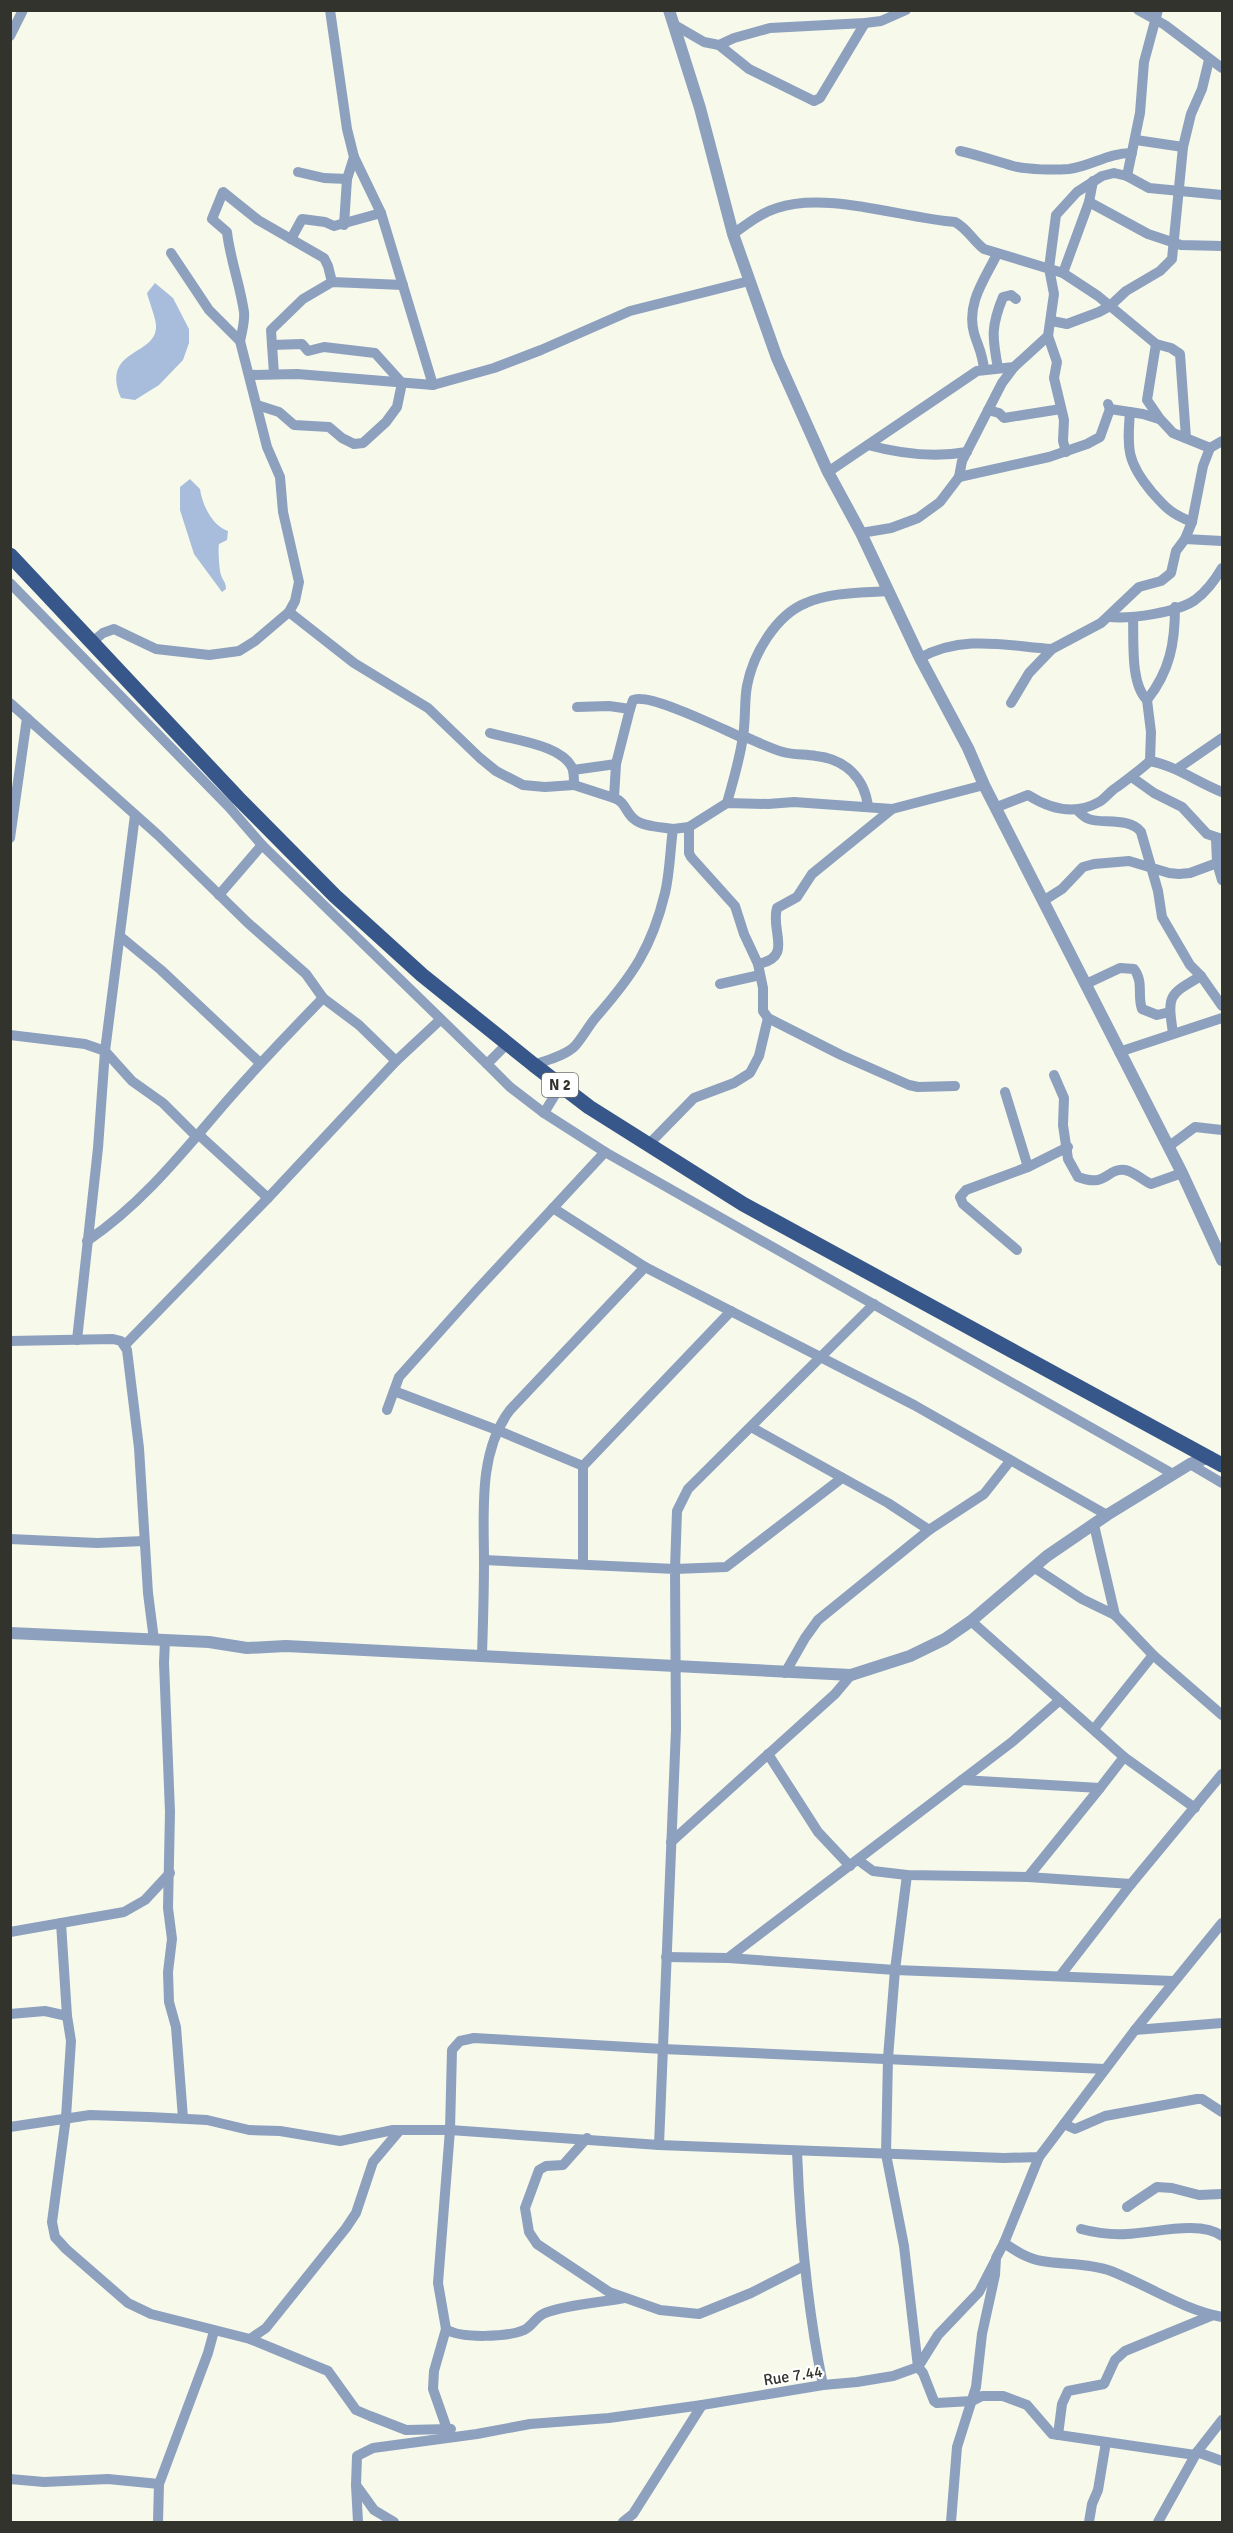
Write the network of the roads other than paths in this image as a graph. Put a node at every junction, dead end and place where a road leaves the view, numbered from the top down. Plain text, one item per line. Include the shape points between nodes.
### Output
1 (23, 10) edge
2 (330, 10) edge
3 (669, 10) edge
4 (906, 10) edge
5 (1138, 10) edge
6 (1157, 15) edge
7 (865, 23) junction
8 (673, 24) junction
9 (10, 36) edge
10 (719, 45) junction
11 (1209, 60) junction
12 (1222, 68) edge
13 (1136, 140) junction
14 (1183, 147) junction
15 (960, 151) dead end
16 (1132, 153) junction
17 (354, 157) junction
18 (298, 172) dead end
19 (1127, 176) junction
20 (346, 179) junction
21 (1093, 181) junction
22 (1178, 192) junction
23 (1222, 195) edge
24 (1089, 202) junction
25 (381, 213) junction
26 (344, 225) junction
27 (734, 234) junction
28 (291, 239) junction
29 (1174, 243) junction
30 (1222, 246) edge
31 (171, 253) dead end
32 (997, 254) junction
33 (1048, 268) junction
34 (1063, 273) junction
35 (749, 280) junction
36 (332, 282) junction
37 (403, 285) junction
38 (1016, 299) dead end
39 (1110, 306) junction
40 (1052, 321) junction
41 (1048, 336) junction
42 (240, 341) junction
43 (1156, 344) junction
44 (272, 345) junction
45 (1014, 367) junction
46 (998, 368) junction
47 (984, 370) junction
48 (274, 374) junction
49 (249, 375) junction
50 (402, 383) junction
51 (434, 385) junction
52 (257, 405) junction
53 (1061, 409) junction
54 (988, 410) junction
55 (1130, 412) junction
56 (1160, 420) junction
57 (1186, 438) junction
58 (1222, 441) edge
59 (868, 445) junction
60 (1210, 448) junction
61 (967, 452) junction
62 (1066, 452) junction
63 (828, 472) junction
64 (959, 477) junction
65 (1192, 522) junction
66 (861, 533) junction
67 (1185, 538) junction
68 (1222, 541) edge
69 (10, 555) edge
70 (1222, 568) edge
71 (10, 583) edge
72 (888, 591) junction
73 (1175, 607) junction
74 (290, 612) junction
75 (1109, 617) junction
76 (1133, 617) junction
77 (92, 642) junction
78 (1052, 649) junction
79 (920, 658) junction
80 (1148, 700) junction
81 (10, 703) edge
82 (1011, 703) dead end
83 (577, 707) dead end
84 (630, 709) junction
85 (27, 718) junction
86 (490, 733) dead end
87 (743, 737) junction
88 (1222, 738) edge
89 (1150, 761) junction
90 (616, 764) junction
91 (1177, 769) junction
92 (573, 770) junction
93 (1133, 778) junction
94 (574, 784) junction
95 (984, 785) junction
96 (1222, 792) edge
97 (614, 798) junction
98 (727, 803) junction
99 (868, 807) junction
100 (997, 807) junction
101 (892, 809) junction
102 (1077, 810) junction
103 (135, 816) junction
104 (689, 826) junction
105 (673, 829) junction
106 (10, 838) edge
107 (1219, 839) edge
108 (262, 845) junction
109 (1217, 863) junction
110 (1149, 867) junction
111 (1222, 880) edge
112 (219, 895) junction
113 (1043, 901) junction
114 (121, 937) junction
115 (759, 969) junction
116 (1201, 976) junction
117 (720, 984) dead end
118 (1086, 984) junction
119 (323, 998) junction
120 (1222, 1006) edge
121 (1170, 1012) junction
122 (768, 1018) junction
123 (440, 1020) junction
124 (1222, 1020) edge
125 (1173, 1033) junction
126 (10, 1035) edge
127 (507, 1044) junction
128 (105, 1052) junction
129 (1119, 1052) junction
130 (396, 1061) junction
131 (260, 1063) junction
132 (487, 1064) junction
133 (534, 1065) junction
134 (1054, 1075) dead end
135 (561, 1085) junction
136 (955, 1086) dead end
137 (1005, 1092) dead end
138 (544, 1113) junction
139 (1222, 1130) edge
140 (197, 1135) junction
141 (649, 1144) junction
142 (1068, 1147) junction
143 (1168, 1147) junction
144 (605, 1152) junction
145 (1029, 1167) junction
146 (1182, 1173) junction
147 (268, 1198) junction
148 (553, 1208) junction
149 (87, 1241) junction
150 (1017, 1250) dead end
151 (1222, 1260) edge
152 (645, 1267) junction
153 (874, 1304) junction
154 (731, 1311) junction
155 (77, 1340) junction
156 (10, 1341) edge
157 (125, 1345) junction
158 (822, 1358) junction
159 (394, 1391) junction
160 (387, 1410) dead end
161 (751, 1427) junction
162 (497, 1430) junction
163 (1010, 1461) junction
164 (1216, 1461) edge
165 (1190, 1464) junction
166 (583, 1466) junction
167 (1173, 1474) junction
168 (842, 1478) junction
169 (1222, 1483) edge
170 (1107, 1515) junction
171 (1094, 1525) junction
172 (929, 1530) junction
173 (10, 1539) edge
174 (144, 1541) junction
175 (484, 1560) junction
176 (583, 1563) junction
177 (1035, 1568) junction
178 (675, 1569) junction
179 (1115, 1615) junction
180 (971, 1621) junction
181 (10, 1634) edge
182 (159, 1640) junction
183 (482, 1655) junction
184 (1153, 1656) junction
185 (675, 1667) junction
186 (785, 1673) junction
187 (850, 1675) junction
188 (1060, 1700) junction
189 (1222, 1715) edge
190 (1094, 1728) junction
191 (768, 1755) junction
192 (1124, 1757) junction
193 (1222, 1774) edge
194 (962, 1780) junction
195 (1100, 1788) junction
196 (1195, 1808) junction
197 (671, 1842) junction
198 (854, 1863) junction
199 (170, 1873) junction
200 (907, 1875) junction
201 (1028, 1877) junction
202 (1131, 1884) junction
203 (61, 1923) junction
204 (1222, 1923) edge
205 (10, 1932) edge
206 (666, 1957) junction
207 (729, 1958) junction
208 (895, 1970) junction
209 (1060, 1976) junction
210 (1173, 1981) junction
211 (10, 2014) edge
212 (67, 2016) junction
213 (1222, 2023) edge
214 (1134, 2030) junction
215 (663, 2049) junction
216 (888, 2058) junction
217 (1105, 2069) junction
218 (1222, 2112) edge
219 (66, 2117) junction
220 (183, 2118) junction
221 (1064, 2124) junction
222 (10, 2127) edge
223 (400, 2130) junction
224 (450, 2130) junction
225 (587, 2138) junction
226 (659, 2145) junction
227 (797, 2151) junction
228 (886, 2154) junction
229 (1039, 2157) junction
230 (1222, 2194) edge
231 (1127, 2207) dead end
232 (1081, 2229) dead end
233 (1222, 2236) edge
234 (1004, 2243) junction
235 (996, 2258) junction
236 (804, 2266) junction
237 (624, 2298) junction
238 (1218, 2316) edge
239 (446, 2329) junction
240 (214, 2331) junction
241 (250, 2339) junction
242 (918, 2367) junction
243 (823, 2385) junction
244 (972, 2401) junction
245 (702, 2405) junction
246 (1222, 2420) edge
247 (447, 2429) junction
248 (477, 2434) junction
249 (1058, 2435) junction
250 (1106, 2442) junction
251 (1196, 2453) junction
252 (1222, 2461) edge
253 (10, 2479) edge
254 (159, 2484) junction
255 (356, 2485) junction
256 (158, 2523) edge
257 (358, 2523) edge
258 (394, 2523) edge
259 (623, 2523) edge
260 (951, 2523) edge
261 (1089, 2523) edge
262 (1158, 2523) edge

1 - 9 street
2 - 17 street
3 - 8 street
4 - 7 street
5 - 6 street
6 - 11 street
6 - 13 street via 1144,62
7 - 10 street via 770,28
7 - 10 street via 820,98 814,101 749,69
8 - 10 street via 704,42
8 - 27 street
11 - 12 street
11 - 14 street
13 - 14 street
13 - 16 street
14 - 22 street
15 - 16 street via 1015,167 1051,169 1069,169 1108,155
16 - 19 street
17 - 20 street
17 - 25 street
18 - 20 street
19 - 21 street via 1107,174
19 - 22 street via 1149,188
20 - 26 street
21 - 24 street
21 - 33 street via 1056,215
22 - 23 street
22 - 29 street
24 - 29 street via 1130,226
24 - 34 street
25 - 26 street
25 - 37 street
26 - 28 street via 302,219
27 - 32 street via 777,208 818,202 955,222 977,244
27 - 35 street
28 - 36 street via 324,258
28 - 42 street via 242,209 223,192 212,219 227,232 229,253 236,266 244,312
29 - 30 street
29 - 39 street via 1174,254 1167,265
31 - 42 street via 209,310
32 - 33 street
32 - 47 street via 975,295 973,332 982,352
33 - 34 street
33 - 40 street via 1054,294
34 - 39 street
35 - 51 street via 630,311 532,354
35 - 63 street via 777,358
36 - 37 street
36 - 44 street via 303,299 273,326
37 - 51 street
38 - 46 street via 1005,294 995,321 992,340
39 - 40 street via 1067,324
39 - 43 street
40 - 41 street
41 - 45 street
41 - 53 street via 1057,362 1054,378
42 - 49 street
43 - 56 street via 1146,398
43 - 57 street via 1180,354
44 - 48 street
44 - 50 street via 302,344 308,351 324,347 375,353
45 - 46 street
45 - 54 street
46 - 47 street
47 - 59 street via 959,382
48 - 49 street
48 - 50 street
49 - 52 street
50 - 51 street
50 - 52 street via 397,407 363,443 354,444 329,427 294,425 279,412
52 - 74 street via 267,447 280,477 283,512 299,582
53 - 54 street via 1004,418
53 - 62 street
54 - 61 street
55 - 56 street
55 - 62 street via 1109,406 1100,437
55 - 65 street via 1128,441 1135,471 1171,512
56 - 57 street via 1173,433
57 - 60 street
58 - 60 street
59 - 61 street via 902,454
59 - 63 street
60 - 65 street
61 - 64 street
62 - 64 street
63 - 66 street
64 - 66 street via 940,502 918,518
65 - 67 street
66 - 72 street
67 - 68 street
67 - 75 street via 1176,550 1168,578 1139,587
69 - 77 main road, N 2
70 - 73 street via 1194,601
71 - 108 street
72 - 79 street
72 - 87 street via 822,597 790,611 771,633 751,669
73 - 76 street
73 - 80 street via 1171,657
74 - 77 street via 247,647 228,653 209,655 156,649 114,629
74 - 94 street via 354,663 428,708 496,771 523,784
75 - 76 street
75 - 78 street
76 - 80 street via 1135,678
77 - 127 main road, N 2 via 335,896 405,961
78 - 79 street via 966,642
78 - 82 street via 1029,673
79 - 95 street
80 - 89 street
81 - 85 street
83 - 84 street
84 - 87 street via 633,700 643,697
84 - 90 street
85 - 103 street
85 - 106 street
86 - 92 street via 548,748 562,756
87 - 98 street
87 - 99 street via 782,752 817,756 846,766 862,784
88 - 91 street
89 - 91 street
89 - 93 street
90 - 92 street
90 - 97 street
91 - 96 street
92 - 94 street
93 - 102 street via 1098,802
93 - 107 street via 1182,807 1207,834
94 - 97 street
95 - 100 street
95 - 101 street
97 - 105 street via 623,802 640,823
98 - 99 street via 794,801
98 - 104 street
99 - 101 street
100 - 102 street via 1028,795 1044,805
100 - 113 street
101 - 115 street via 812,874 797,897 777,908 777,953
102 - 110 street via 1089,820 1138,828
103 - 112 street
103 - 114 street
104 - 105 street
104 - 115 street via 689,853 735,906
105 - 133 street via 665,892 647,950 575,1045 564,1054
107 - 109 street
108 - 112 street
108 - 123 street
109 - 110 street via 1179,874
109 - 111 street
110 - 113 street via 1129,861 1083,867 1062,889
110 - 116 street via 1162,917 1190,965
112 - 119 street via 306,974
113 - 118 street
114 - 128 street
114 - 131 street
115 - 117 street
115 - 122 street via 763,1011
116 - 120 street
116 - 121 street via 1176,990
118 - 121 street via 1120,968 1134,969 1140,981 1142,1009 1156,1015
118 - 129 street
119 - 130 street via 359,1025
119 - 131 street
121 - 125 street
122 - 136 street via 909,1085
122 - 141 street via 759,1056 750,1073 694,1098
123 - 130 street
123 - 132 street
124 - 125 street
125 - 129 street
126 - 128 street via 85,1044
127 - 132 street
127 - 133 main road, N 2
128 - 140 street via 132,1081
128 - 149 street
129 - 143 street
130 - 147 street
131 - 140 street
132 - 138 street
133 - 135 main road, N 2
134 - 142 street via 1064,1098
135 - 138 street
135 - 141 main road, N 2
137 - 145 street
138 - 144 street
139 - 143 street via 1195,1127
140 - 147 street
140 - 149 street via 146,1193
141 - 164 main road, N 2 via 742,1204
142 - 145 street
142 - 146 street via 1071,1168 1078,1177 1094,1182 1123,1170 1152,1184
143 - 146 street
144 - 148 street
144 - 153 street
145 - 150 street via 966,1190 959,1199
146 - 151 street
147 - 157 street
148 - 152 street
148 - 159 street via 399,1377
149 - 155 street
152 - 154 street
152 - 162 street via 510,1410
153 - 158 street
153 - 167 street
154 - 158 street
154 - 166 street
155 - 156 street
155 - 157 street via 113,1339
157 - 174 street via 139,1448
158 - 161 street
158 - 163 street
159 - 160 street
159 - 162 street
161 - 168 street
161 - 178 street via 688,1489 680,1502
162 - 166 street
162 - 175 street via 488,1466
163 - 170 street
163 - 172 street via 984,1494
164 - 165 street
165 - 167 street
165 - 169 street
166 - 176 street
167 - 170 street
168 - 172 street
168 - 178 street via 726,1567
170 - 171 street
171 - 177 street
171 - 179 street
172 - 186 street via 818,1620
173 - 174 street
174 - 182 street
175 - 176 street
175 - 183 street
176 - 178 street
177 - 179 street
177 - 180 street
178 - 185 street
179 - 184 street
180 - 187 street via 910,1656
180 - 188 street
181 - 182 street
182 - 183 street via 248,1648 286,1646
182 - 199 street via 164,1663
183 - 185 street
184 - 189 street
184 - 190 street
185 - 186 street
185 - 197 street
186 - 187 street
187 - 191 street via 844,1686
188 - 190 street
188 - 194 street
190 - 192 street
191 - 197 street
191 - 198 street via 818,1832
192 - 195 street
192 - 196 street
193 - 196 street
194 - 195 street
194 - 198 street
195 - 201 street
196 - 202 street
197 - 206 street
198 - 200 street via 873,1871
198 - 207 street
199 - 203 street via 136,1906 124,1912
199 - 220 street via 169,2002 176,2027
200 - 201 street
200 - 208 street
201 - 202 street
202 - 209 street
203 - 205 street
203 - 212 street
204 - 210 street
206 - 207 street
206 - 215 street
207 - 208 street
208 - 209 street
208 - 216 street
209 - 210 street
210 - 214 street
211 - 212 street via 45,2011
212 - 219 street via 71,2041
213 - 214 street
214 - 217 street
215 - 216 street
215 - 224 street via 466,2038 452,2050
215 - 226 street
216 - 217 street
216 - 228 street
217 - 221 street
218 - 221 street via 1197,2099 1106,2116 1075,2129
219 - 220 street
219 - 222 street
219 - 240 street via 52,2222 55,2237 128,2303 151,2314
220 - 223 street via 340,2141
221 - 229 street
223 - 224 street
223 - 241 street via 373,2162 356,2213 346,2228 266,2328
224 - 225 street
224 - 239 street via 438,2283
225 - 226 street
225 - 237 street via 563,2165 539,2170 525,2218 537,2244
226 - 227 street
227 - 228 street
227 - 236 street
228 - 229 street
228 - 242 street via 904,2246
229 - 234 street
230 - 231 street via 1198,2195 1157,2187
232 - 233 street via 1116,2235 1204,2229
234 - 235 street
234 - 238 street via 1040,2261 1110,2271 1175,2302
235 - 242 street via 979,2292 938,2336
235 - 244 street
236 - 237 street via 699,2314 660,2310
236 - 243 street
237 - 239 street via 544,2313 526,2330 515,2333 462,2335
238 - 249 street via 1125,2351 1115,2360 1104,2384 1068,2391
239 - 247 street via 434,2372 434,2389
240 - 241 street
240 - 254 street
241 - 247 street via 328,2371 356,2410 406,2430
242 - 243 street, Rue 7.44 via 893,2376
242 - 244 street via 934,2401
243 - 245 street, Rue 7.44
244 - 249 street via 996,2395 1020,2401 1048,2431
244 - 260 street via 957,2447
245 - 248 street, Rue 7.44 via 530,2424
245 - 259 street via 633,2514
246 - 251 street
247 - 248 street
248 - 255 street, Rue 7.44 via 373,2448 357,2456
249 - 250 street
250 - 251 street
250 - 261 street
251 - 252 street
251 - 262 street
253 - 254 street via 129,2479
254 - 256 street
255 - 257 street
255 - 258 street via 374,2510

